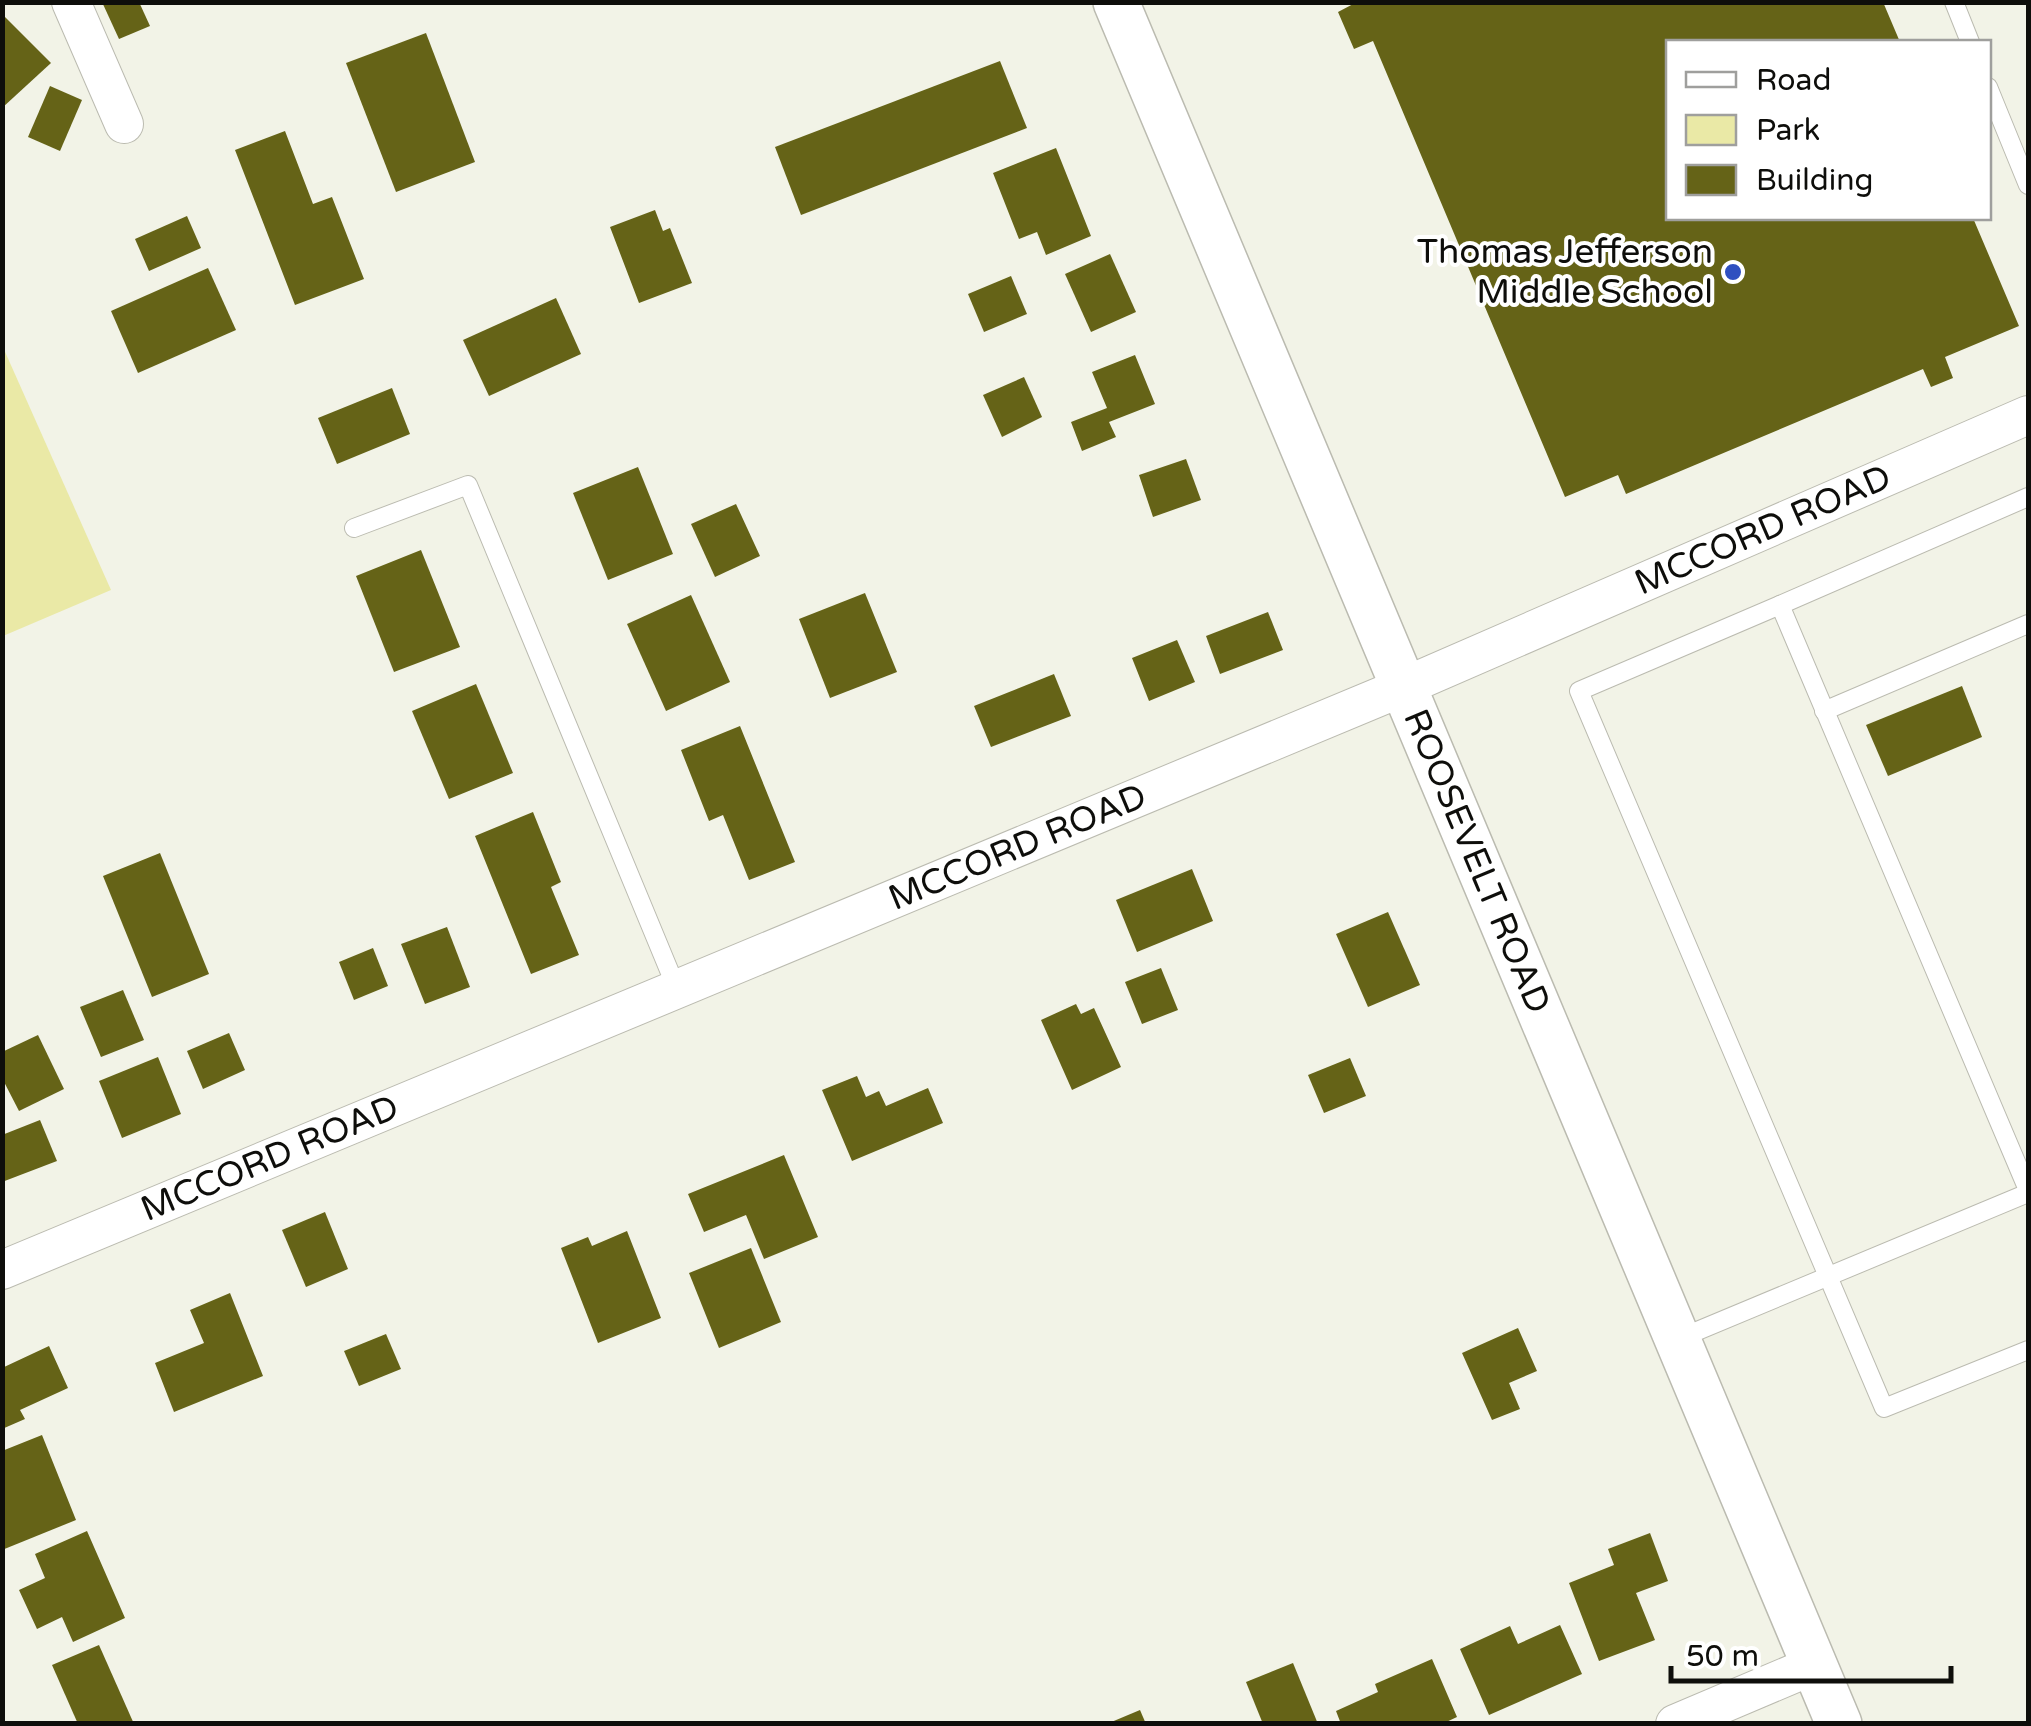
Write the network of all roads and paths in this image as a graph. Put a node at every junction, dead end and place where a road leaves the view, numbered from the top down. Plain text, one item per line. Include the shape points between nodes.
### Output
1 (71, 2) edge
2 (1116, 2) edge
3 (1954, 2) edge
4 (1969, 40) edge
5 (1991, 95) edge
6 (124, 124) dead end
7 (2028, 185) edge
8 (2028, 414) edge
9 (2028, 497) edge
10 (354, 528) dead end
11 (1780, 604) junction
12 (2028, 624) edge
13 (1403, 687) junction
14 (1824, 711) junction
15 (676, 987) junction
16 (2028, 1192) edge
17 (2, 1270) edge
18 (1829, 1276) junction
19 (1678, 1340) junction
20 (2028, 1350) edge
21 (1814, 1665) junction
22 (1675, 1724) edge
23 (1839, 1724) edge

1 - 6 street
2 - 13 street, ROOSEVELT ROAD
3 - 4 lane
5 - 7 lane
8 - 13 street, MCCORD ROAD
9 - 11 lane
10 - 15 lane via 468,485
11 - 14 lane
11 - 18 lane via 1579,690
12 - 14 lane
13 - 15 street, MCCORD ROAD
13 - 19 street, ROOSEVELT ROAD
14 - 16 lane
15 - 17 street, MCCORD ROAD
16 - 18 lane
18 - 19 lane
18 - 20 lane via 1884,1408
19 - 21 street, ROOSEVELT ROAD
21 - 22 street
21 - 23 street, ROOSEVELT ROAD

